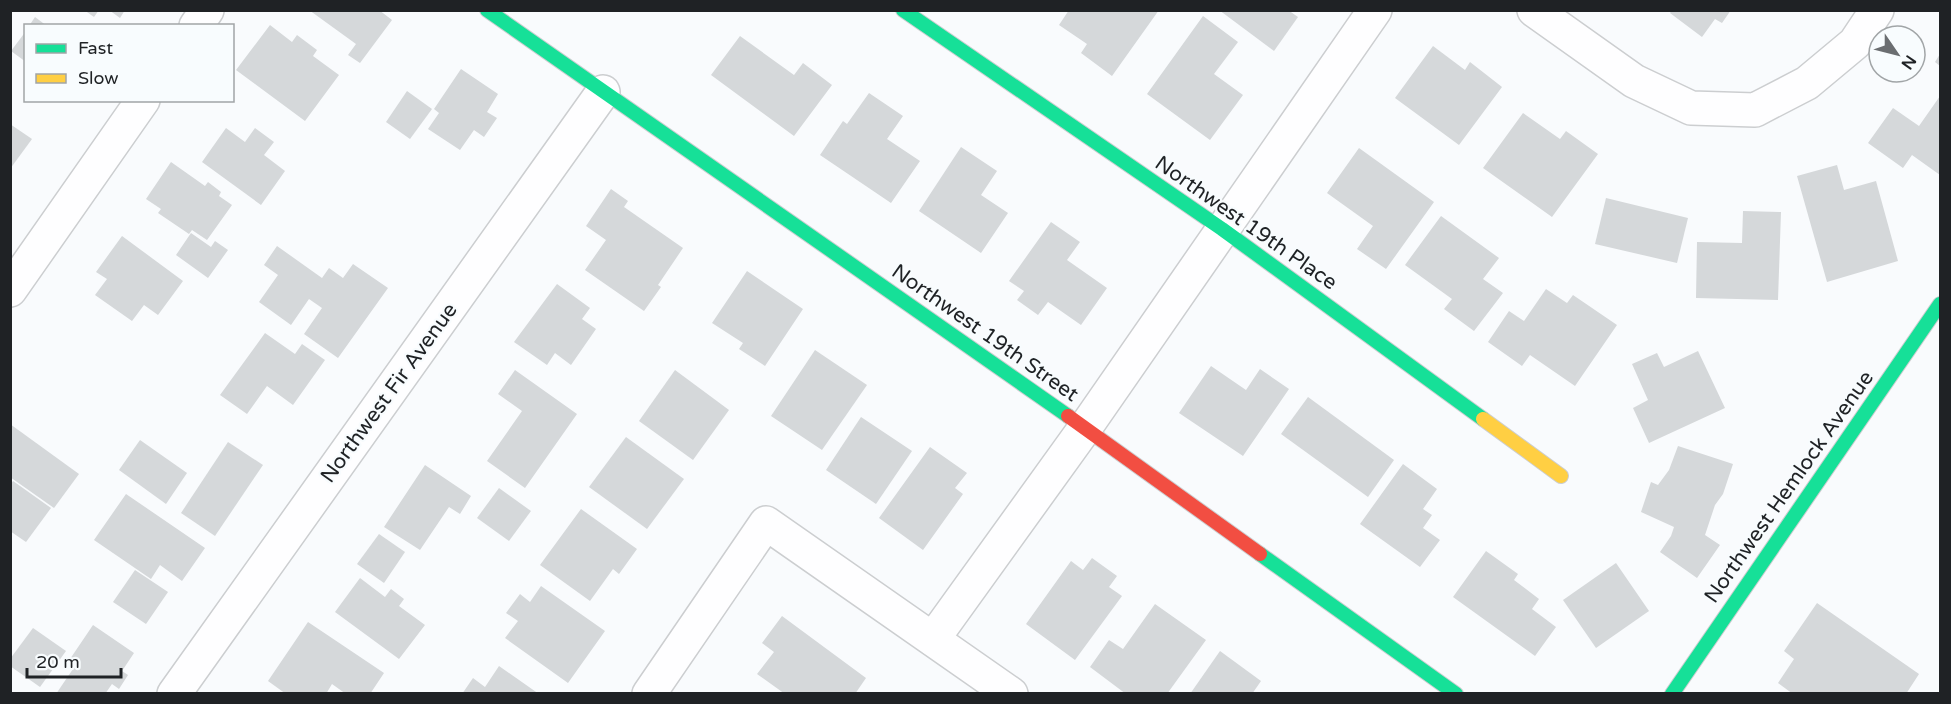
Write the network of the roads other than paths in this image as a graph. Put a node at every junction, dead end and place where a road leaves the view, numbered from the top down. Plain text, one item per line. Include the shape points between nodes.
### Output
1 (207, 10) edge
2 (487, 10) edge
3 (903, 10) edge
4 (1375, 10) edge
5 (1534, 10) edge
6 (1877, 10) edge
7 (197, 24) edge
8 (603, 92) junction
9 (142, 102) edge
10 (1222, 229) junction
11 (10, 290) edge
12 (1941, 304) edge
13 (1085, 428) junction
14 (1561, 476) dead end
15 (933, 639) junction
16 (174, 693) edge
17 (649, 693) edge
18 (1011, 693) edge
19 (1456, 693) edge
20 (1672, 693) edge

1 - 7 street
2 - 8 street, Northwest 19th Street
3 - 10 street, Northwest 19th Place
4 - 10 street
5 - 6 street via 1634,81 1690,108 1755,110 1807,83 1855,43
8 - 13 street, Northwest 19th Street
8 - 16 street, Northwest Fir Avenue
9 - 11 street
10 - 13 street
10 - 14 street, Northwest 19th Place
12 - 20 street, Northwest Hemlock Avenue
13 - 15 street
13 - 19 street, Northwest 19th Street
15 - 17 street via 766,523
15 - 18 street

